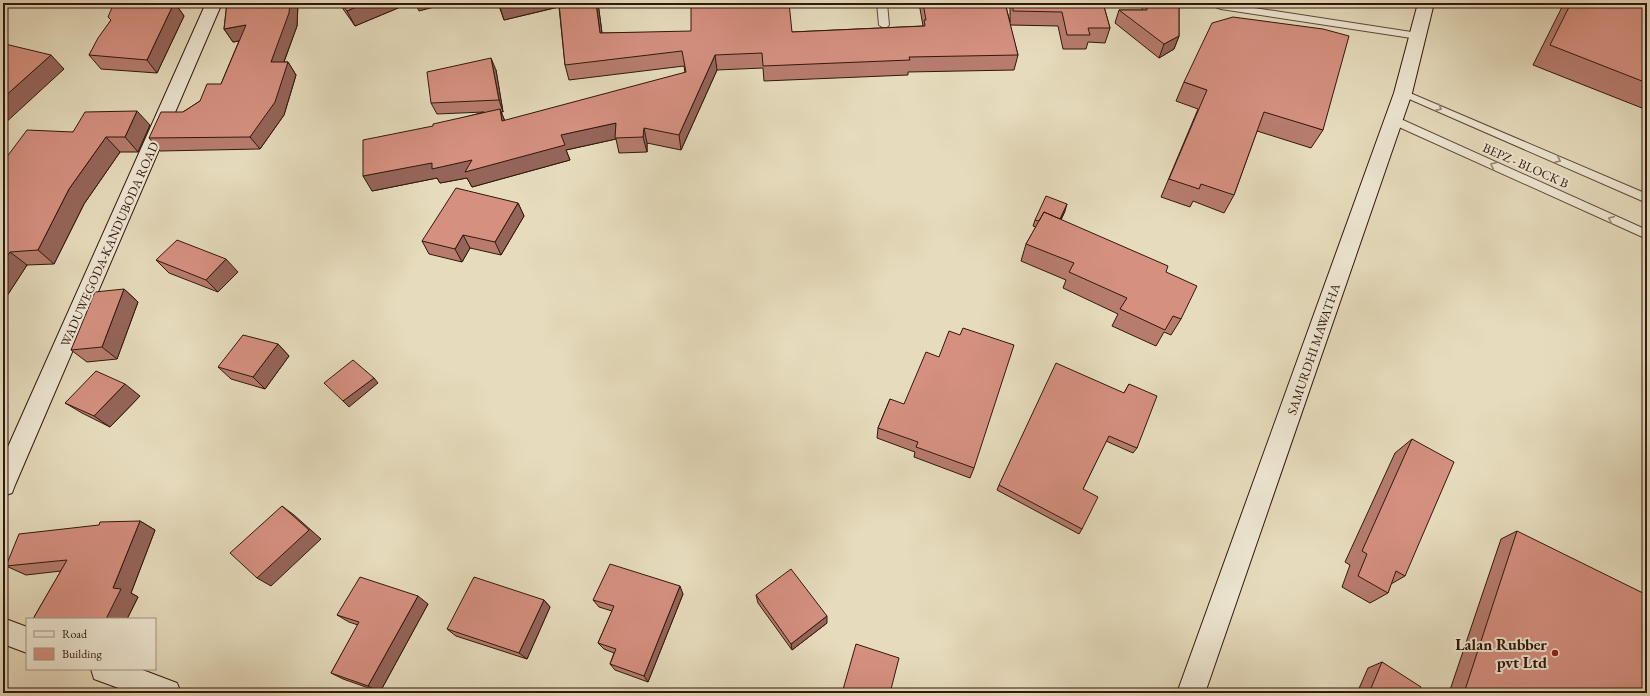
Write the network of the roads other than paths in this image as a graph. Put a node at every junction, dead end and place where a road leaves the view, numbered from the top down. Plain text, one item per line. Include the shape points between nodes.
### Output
1 (214, 3) edge
2 (882, 3) edge
3 (1213, 3) edge
4 (1426, 3) edge
5 (884, 25) dead end
6 (1418, 36) junction
7 (1403, 93) junction
8 (1394, 120) junction
9 (1647, 199) edge
10 (1647, 235) edge
11 (3, 485) edge
12 (3, 631) edge
13 (26, 640) edge
14 (107, 670) edge
15 (167, 693) edge
16 (1191, 693) edge

1 - 11 main road, WADUWEGODA-KANDUBODA ROAD
2 - 5 lane
3 - 6 lane
4 - 6 main road, SAMURDHI MAWATHA
6 - 7 main road, SAMURDHI MAWATHA
7 - 8 main road, SAMURDHI MAWATHA
7 -> 9 lane, BEPZ - BLOCK B
10 -> 8 lane, BEPZ - BLOCK B
8 - 16 main road, SAMURDHI MAWATHA
12 - 13 main road
14 - 15 main road

